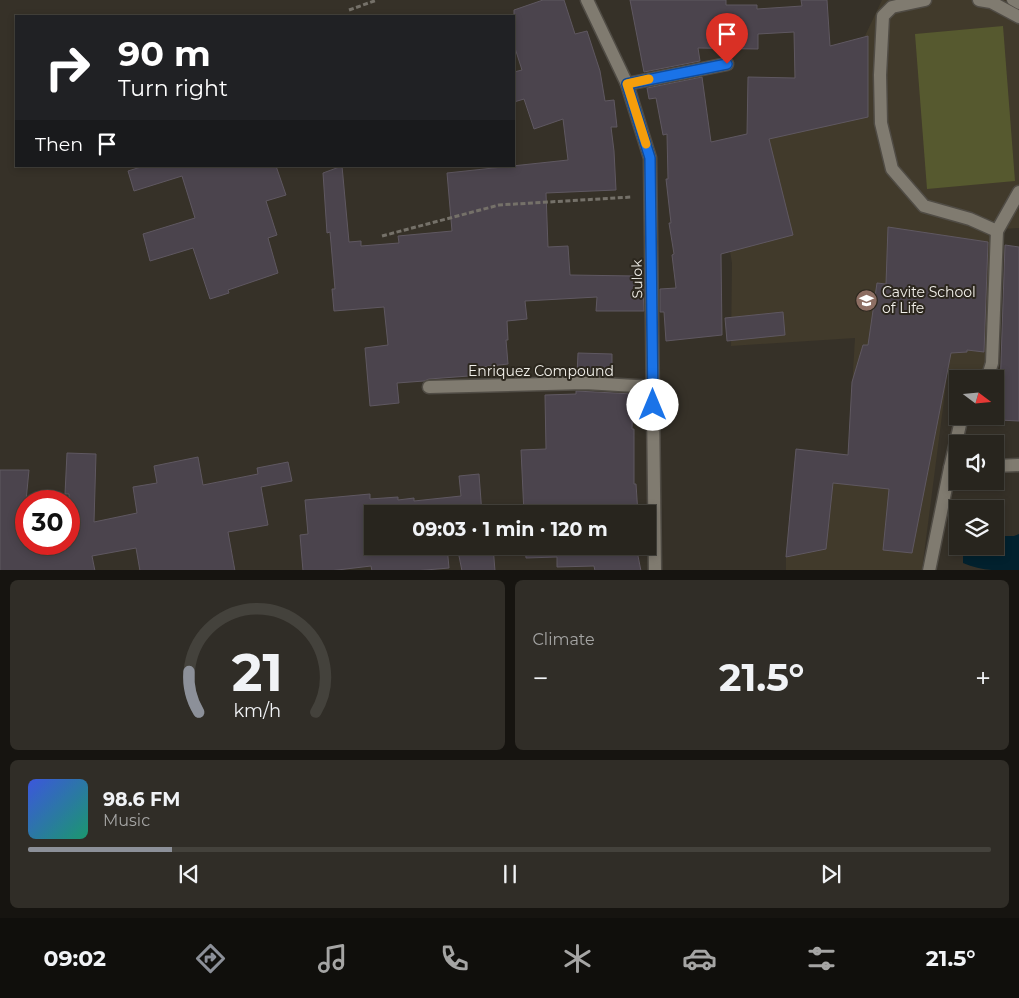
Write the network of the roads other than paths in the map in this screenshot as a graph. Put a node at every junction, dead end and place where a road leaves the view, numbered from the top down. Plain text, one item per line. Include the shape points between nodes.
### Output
1 (587, 0) edge
2 (925, 0) edge
3 (979, 0) edge
4 (1012, 0) edge
5 (1019, 4) edge
6 (1019, 17) edge
7 (727, 64) dead end
8 (627, 84) junction
9 (1019, 192) edge
10 (997, 231) junction
11 (990, 370) edge
12 (429, 387) dead end
13 (653, 387) junction
14 (1019, 465) edge
15 (1004, 466) edge
16 (949, 488) edge
17 (654, 570) edge
18 (928, 570) edge

1 - 8 street, Sulok
2 - 10 street via 892,7 883,16 881,123 892,169 924,206 970,219
3 - 6 street via 991,2
4 - 5 lane
7 - 8 street
8 - 13 street, Sulok via 650,158
9 - 10 street
10 - 11 street
12 - 13 street, Enriquez Compound via 585,383
13 - 17 street, Sulok
14 - 15 street
16 - 18 street

